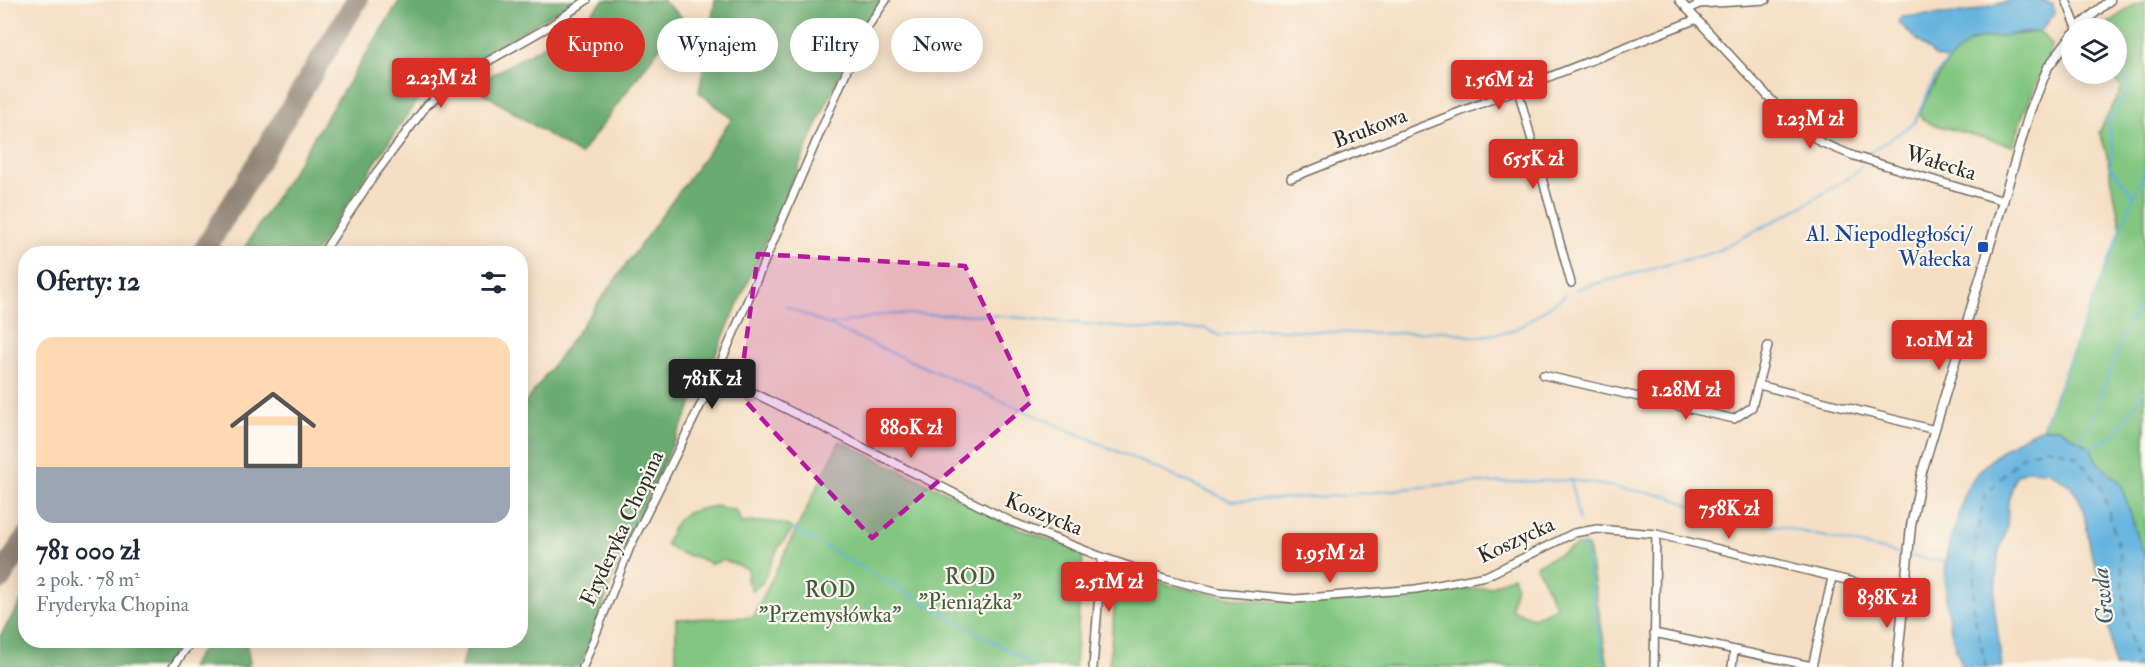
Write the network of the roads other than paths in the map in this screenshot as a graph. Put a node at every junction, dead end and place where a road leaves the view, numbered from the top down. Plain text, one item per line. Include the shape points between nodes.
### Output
1 (587, 0) edge
2 (886, 0) edge
3 (1679, 0) edge
4 (1766, 0) edge
5 (2066, 0) edge
6 (2110, 0) edge
7 (1699, 2) edge
8 (1688, 10) junction
9 (2073, 18) edge
10 (2089, 18) edge
11 (1697, 19) junction
12 (2061, 48) edge
13 (1518, 90) junction
14 (1291, 178) dead end
15 (2004, 201) junction
16 (327, 246) edge
17 (1572, 283) dead end
18 (1768, 346) dead end
19 (716, 374) junction
20 (1543, 375) dead end
21 (1759, 385) junction
22 (1935, 430) junction
23 (1656, 534) junction
24 (1102, 557) junction
25 (1832, 578) junction
26 (1904, 594) junction
27 (1654, 633) junction
28 (186, 648) edge
29 (1734, 650) junction
30 (173, 667) edge
31 (583, 667) edge
32 (1093, 667) edge
33 (1654, 667) edge
34 (1732, 667) edge
35 (1812, 667) edge
36 (1897, 667) edge

1 - 16 street via 550,26 471,70 427,105
2 - 19 street, Fryderyka Chopina via 862,35
3 - 8 street, Wałecka
4 - 7 street
5 - 9 street
6 - 10 street
7 - 8 street
8 - 11 street, Wałecka
11 - 13 street, Brukowa
11 - 15 street, Wałecka via 1777,106 1820,142
12 - 15 street via 2040,86
13 - 14 street, Brukowa
13 - 17 street
15 - 22 street
18 - 21 street
19 - 24 street, Koszycka via 956,496
19 - 31 street, Fryderyka Chopina via 630,547
20 - 21 street via 1734,419 1752,406
21 - 22 street
22 - 26 street via 1917,492
23 - 24 street, Koszycka via 1587,529 1486,576 1416,589 1294,598 1219,592
23 - 25 street, Koszycka
23 - 27 street
24 - 32 street
25 - 26 street, Koszycka
25 - 35 street
26 - 36 street
27 - 29 street
27 - 33 street
28 - 30 street
29 - 34 street
29 - 35 street

